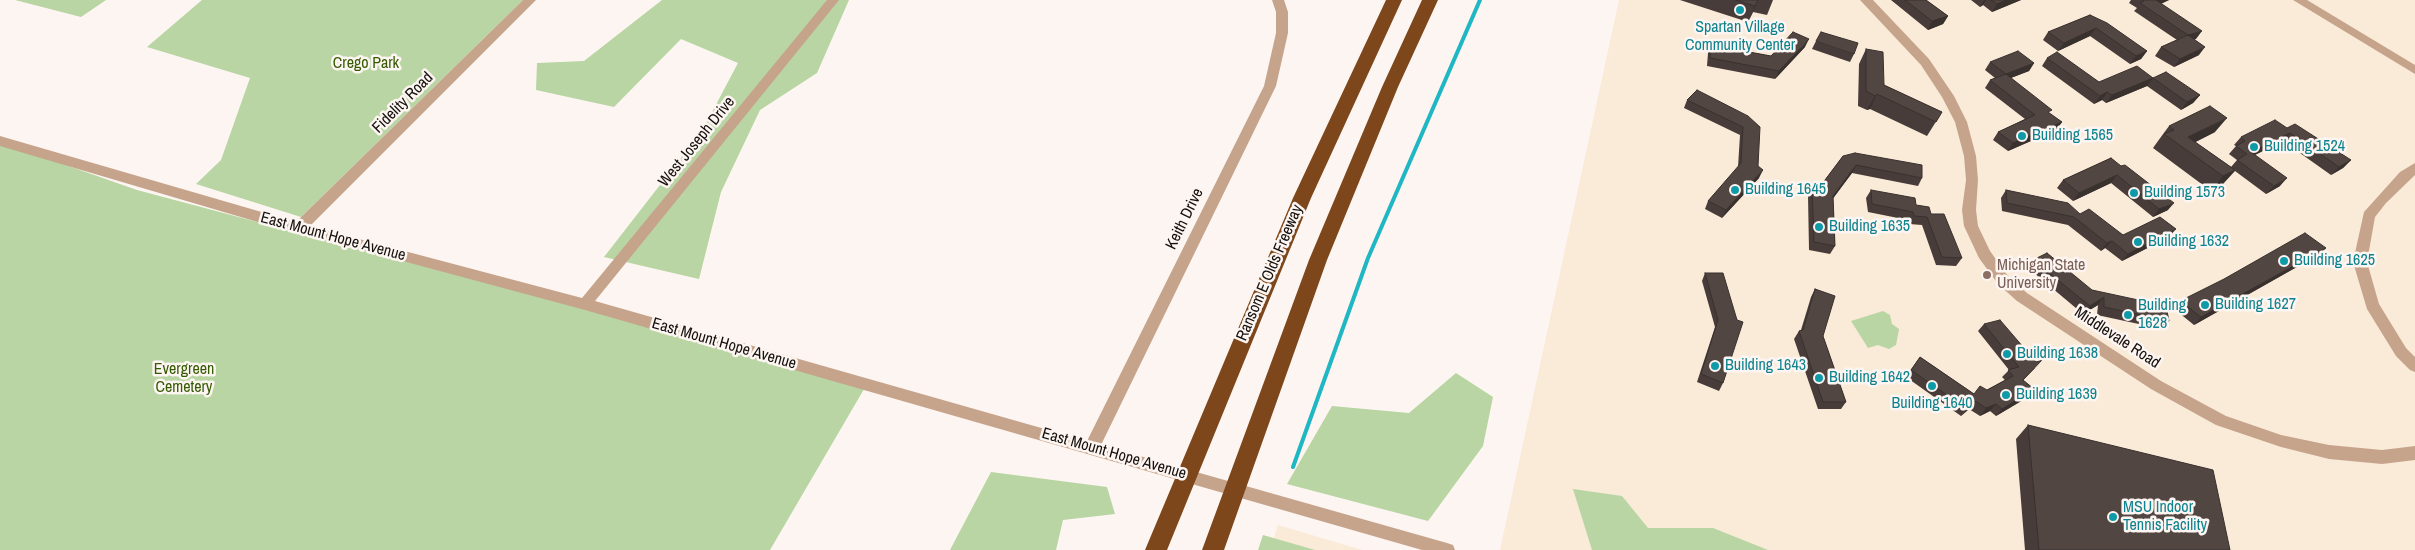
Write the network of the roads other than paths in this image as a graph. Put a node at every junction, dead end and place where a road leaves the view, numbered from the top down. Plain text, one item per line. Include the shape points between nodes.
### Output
1 (530, 0) edge
2 (833, 0) edge
3 (1278, 0) edge
4 (1394, 0) edge
5 (1430, 0) edge
6 (1866, 0) edge
7 (2299, 0) edge
8 (2415, 70) edge
9 (0, 140) edge
10 (2415, 168) edge
11 (300, 228) junction
12 (585, 304) junction
13 (2415, 366) edge
14 (1092, 447) junction
15 (1197, 447) joint
16 (2415, 453) edge
17 (1171, 512) joint
18 (1217, 541) edge
19 (1156, 550) edge
20 (1447, 550) edge

1 - 11 street, Fidelity Road
2 - 12 street, West Joseph Drive
3 - 14 street, Keith Drive via 1282,12 1282,33 1270,86
4 - 15 highway, Ransom E Olds Freeway via 1312,174
5 - 18 highway via 1341,203
6 - 16 street, Middlevale Road via 1925,62 1948,96 1961,122 1970,156 1971,226 1984,254 2003,280 2022,297 2156,384 2221,421 2329,452 2382,457
7 - 8 street
9 - 11 street, East Mount Hope Avenue
10 - 13 street via 2369,216 2360,262 2372,305 2401,352
11 - 12 street, East Mount Hope Avenue
12 - 14 street, East Mount Hope Avenue
14 - 20 street, East Mount Hope Avenue
15 - 17 highway, Ransom E Olds Freeway
17 - 19 highway, Ransom E Olds Freeway

